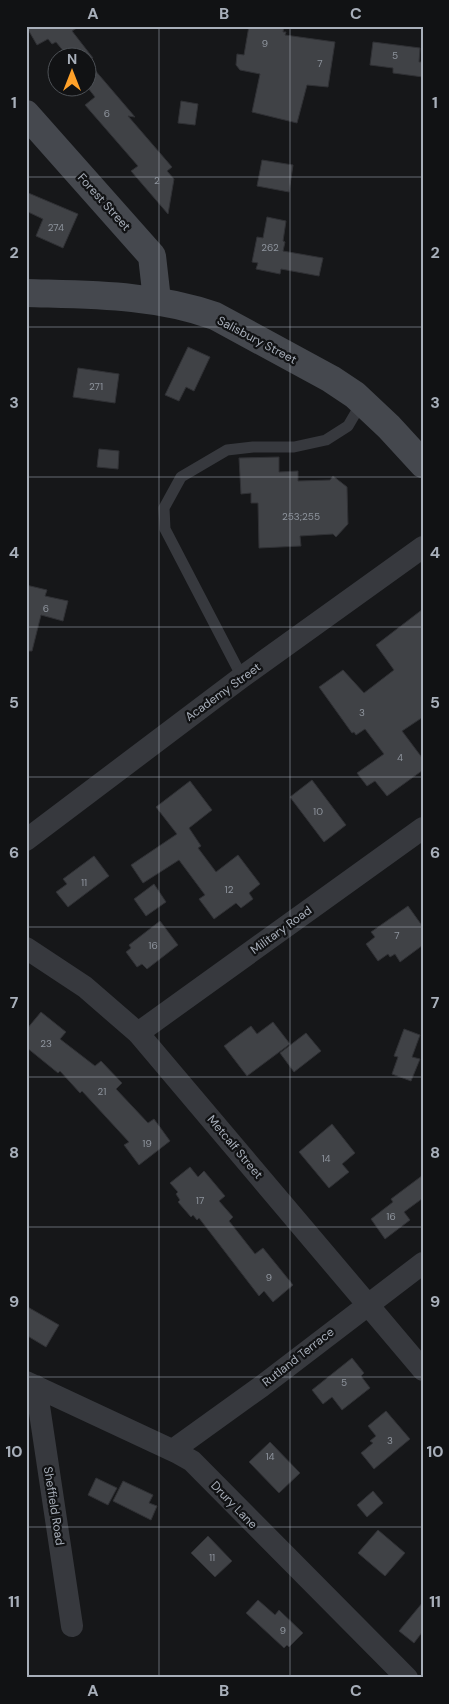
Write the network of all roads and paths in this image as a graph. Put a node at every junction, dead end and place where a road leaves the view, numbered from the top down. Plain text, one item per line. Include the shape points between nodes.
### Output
1 (26, 114) edge
2 (26, 293) edge
3 (157, 300) junction
4 (362, 402) junction
5 (423, 464) edge
6 (423, 548) edge
7 (242, 677) junction
8 (423, 828) edge
9 (26, 840) edge
10 (26, 948) edge
11 (138, 1033) junction
12 (423, 1263) edge
13 (367, 1304) junction
14 (423, 1370) edge
15 (31, 1384) edge
16 (172, 1450) junction
17 (72, 1626) dead end
18 (407, 1678) edge

1 - 3 main road, Forest Street via 152,256
2 - 3 main road, Salisbury Street
3 - 4 main road, Salisbury Street via 196,310 237,327 331,379
4 - 5 main road, Salisbury Street
4 - 7 lane via 348,426 326,440 294,447 227,450 181,477 164,508 165,529
6 - 7 street, Academy Street
7 - 9 street, Academy Street
8 - 11 street, Military Road
10 - 11 street, Metcalf Street via 84,987
11 - 13 street, Metcalf Street
12 - 13 street, Rutland Terrace
13 - 14 street, Metcalf Street
13 - 16 street, Rutland Terrace via 262,1386
15 - 16 street, Drury Lane
15 - 17 street, Sheffield Road
16 - 18 street, Drury Lane via 192,1461

